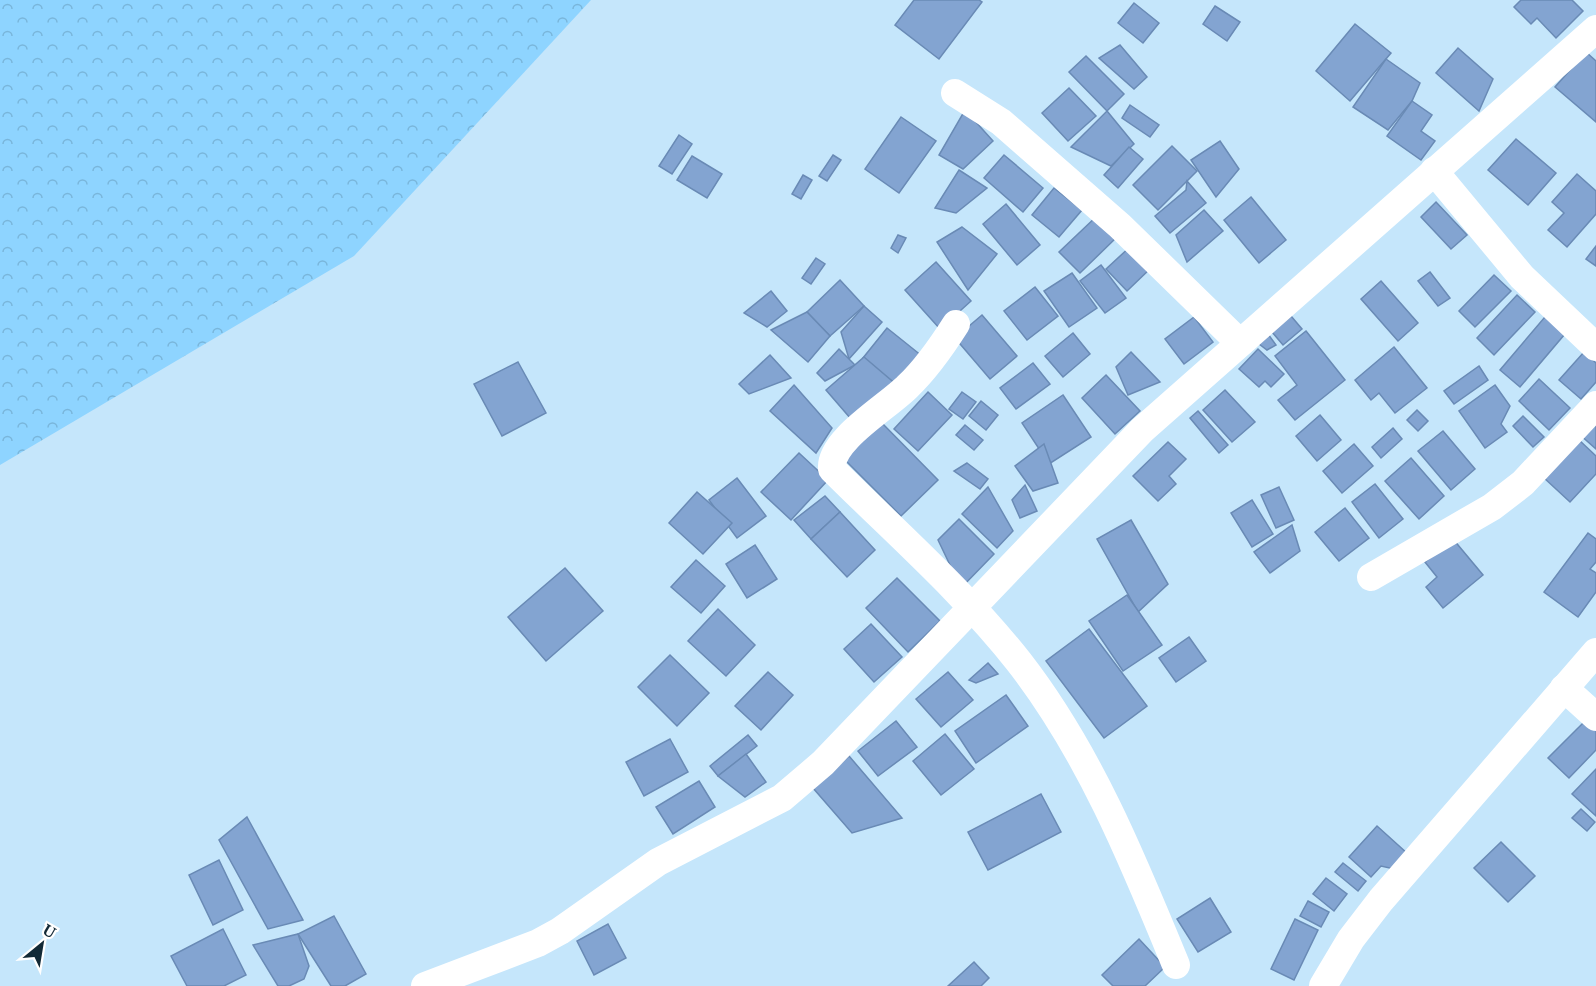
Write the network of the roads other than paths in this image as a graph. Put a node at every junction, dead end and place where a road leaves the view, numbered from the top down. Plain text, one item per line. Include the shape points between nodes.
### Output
1 (1596, 29) edge
2 (956, 93) dead end
3 (1434, 171) junction
4 (956, 324) dead end
5 (1240, 343) junction
6 (1596, 347) edge
7 (1596, 405) edge
8 (1371, 577) dead end
9 (972, 607) junction
10 (1596, 652) edge
11 (1564, 688) junction
12 (1596, 717) edge
13 (1176, 965) dead end
14 (425, 986) edge
15 (1323, 986) edge

1 - 3 street
2 - 5 street via 1001,122 1120,226
3 - 5 street
3 - 6 street via 1522,277
4 - 9 street via 908,387 853,432 831,461 832,469 863,502
5 - 9 street via 1142,430
7 - 8 street via 1523,483 1491,507
9 - 13 street via 1020,663 1095,782
9 - 14 street via 823,763 782,798 658,862 538,943
10 - 11 street
11 - 12 street
11 - 15 street via 1381,900 1351,939

